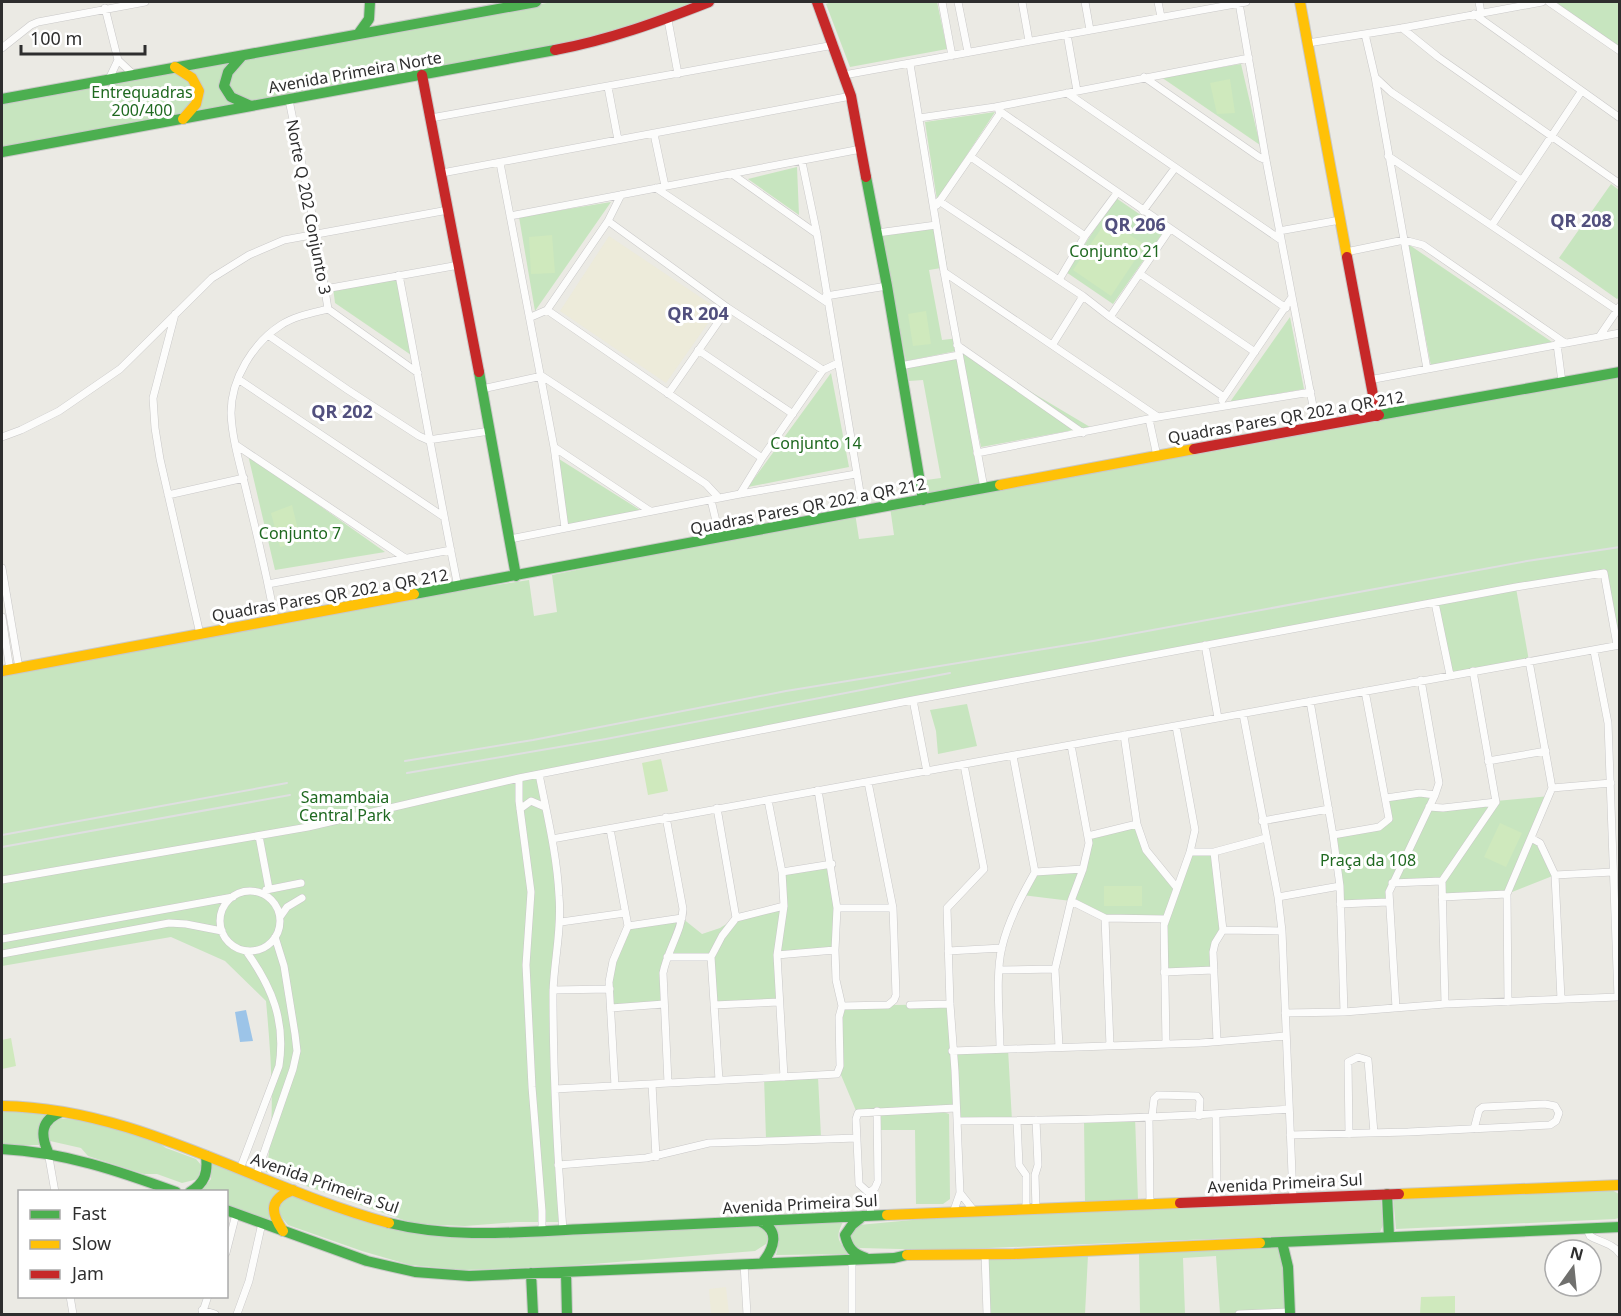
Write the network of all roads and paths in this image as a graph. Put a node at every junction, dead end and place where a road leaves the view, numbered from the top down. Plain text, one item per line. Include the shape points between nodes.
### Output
1 (145, 2) edge
2 (536, 2) edge
3 (709, 2) edge
4 (817, 2) edge
5 (942, 2) edge
6 (958, 2) edge
7 (1022, 2) edge
8 (1085, 2) edge
9 (1158, 2) edge
10 (1300, 2) edge
11 (1479, 2) edge
12 (1542, 2) edge
13 (1549, 2) edge
14 (1237, 3) edge
15 (371, 6) edge
16 (105, 9) junction
17 (1478, 14) junction
18 (1161, 17) junction
19 (668, 20) junction
20 (388, 28) junction
21 (1401, 28) junction
22 (1090, 30) junction
23 (358, 34) junction
24 (1067, 34) junction
25 (1365, 34) junction
26 (1029, 41) junction
27 (1308, 43) junction
28 (834, 45) junction
29 (2, 48) edge
30 (1620, 51) edge
31 (968, 52) junction
32 (242, 56) junction
33 (952, 56) junction
34 (1249, 58) junction
35 (118, 60) junction
36 (910, 64) junction
37 (176, 68) junction
38 (678, 74) junction
39 (135, 75) junction
40 (422, 75) junction
41 (844, 75) junction
42 (1144, 77) junction
43 (1375, 78) junction
44 (109, 80) junction
45 (608, 87) junction
46 (1077, 91) junction
47 (1581, 92) junction
48 (1067, 93) junction
49 (851, 96) junction
50 (2, 99) edge
51 (289, 100) junction
52 (251, 106) junction
53 (998, 109) junction
54 (431, 118) junction
55 (919, 118) junction
56 (1620, 118) edge
57 (183, 119) junction
58 (654, 134) junction
59 (1551, 137) junction
60 (618, 140) junction
61 (861, 149) junction
62 (2, 152) edge
63 (1388, 156) junction
64 (970, 157) junction
65 (1266, 160) junction
66 (802, 162) junction
67 (500, 163) junction
68 (1175, 168) junction
69 (442, 173) junction
70 (732, 174) junction
71 (1521, 180) junction
72 (1620, 184) edge
73 (665, 186) junction
74 (656, 188) junction
75 (1117, 193) junction
76 (621, 195) junction
77 (939, 201) junction
78 (448, 210) junction
79 (934, 210) junction
80 (1143, 211) junction
81 (510, 216) junction
82 (1340, 220) junction
83 (608, 221) junction
84 (936, 225) junction
85 (1491, 225) junction
86 (1170, 229) junction
87 (1279, 231) junction
88 (877, 233) junction
89 (316, 234) junction
90 (817, 234) junction
91 (1085, 236) junction
92 (1281, 240) junction
93 (1404, 240) junction
94 (1346, 252) junction
95 (459, 265) junction
96 (944, 272) junction
97 (1140, 274) junction
98 (399, 275) junction
99 (1059, 280) junction
100 (887, 286) junction
101 (325, 289) junction
102 (1083, 296) junction
103 (1292, 297) junction
104 (827, 300) junction
105 (728, 308) junction
106 (1286, 308) junction
107 (1618, 308) edge
108 (328, 309) junction
109 (547, 310) junction
110 (175, 313) junction
111 (531, 317) junction
112 (1110, 317) junction
113 (1620, 333) edge
114 (268, 335) junction
115 (1599, 337) junction
116 (1561, 343) junction
117 (1053, 344) junction
118 (957, 345) junction
119 (698, 350) junction
120 (1255, 352) junction
121 (959, 355) junction
122 (838, 363) junction
123 (900, 366) junction
124 (1427, 369) junction
125 (823, 370) junction
126 (1620, 372) edge
127 (418, 373) junction
128 (542, 376) junction
129 (238, 379) junction
130 (1369, 380) junction
131 (1562, 382) junction
132 (482, 389) junction
133 (1311, 392) junction
134 (668, 394) junction
135 (1224, 397) junction
136 (1218, 408) junction
137 (793, 414) junction
138 (1377, 416) junction
139 (1158, 417) junction
140 (1149, 419) junction
141 (1317, 427) junction
142 (490, 431) junction
143 (1083, 433) junction
144 (2, 436) edge
145 (428, 440) junction
146 (236, 445) junction
147 (554, 447) junction
148 (977, 453) junction
149 (1157, 456) junction
150 (762, 458) junction
151 (856, 474) junction
152 (244, 478) junction
153 (984, 488) junction
154 (741, 494) junction
155 (168, 495) junction
156 (719, 498) junction
157 (711, 500) junction
158 (923, 500) junction
159 (863, 510) junction
160 (650, 511) junction
161 (444, 517) junction
162 (565, 528) junction
163 (720, 538) junction
164 (510, 539) junction
165 (451, 550) junction
166 (405, 558) junction
167 (2, 568) edge
168 (516, 576) junction
169 (268, 584) junction
170 (458, 587) junction
171 (1435, 603) junction
172 (2, 617) edge
173 (274, 619) junction
174 (200, 634) junction
175 (1205, 645) junction
176 (1618, 645) edge
177 (1594, 651) junction
178 (1529, 661) junction
179 (10, 670) edge
180 (1473, 671) junction
181 (1450, 675) junction
182 (1421, 681) junction
183 (1365, 691) junction
184 (913, 700) junction
185 (1310, 701) junction
186 (1243, 714) junction
187 (1218, 718) junction
188 (1176, 726) junction
189 (1124, 735) junction
190 (1071, 745) junction
191 (1546, 751) junction
192 (1013, 756) junction
193 (1488, 760) junction
194 (964, 765) junction
195 (927, 772) junction
196 (539, 774) junction
197 (519, 778) junction
198 (868, 782) junction
199 (1611, 783) junction
200 (1552, 788) junction
201 (818, 790) junction
202 (1435, 795) junction
203 (1386, 798) junction
204 (768, 800) junction
205 (1496, 802) junction
206 (545, 807) junction
207 (1429, 807) junction
208 (717, 808) junction
209 (520, 809) junction
210 (1329, 810) junction
211 (666, 818) junction
212 (1262, 821) junction
213 (1137, 824) junction
214 (610, 829) junction
215 (1334, 835) junction
216 (259, 836) junction
217 (1088, 836) junction
218 (1266, 838) junction
219 (1532, 838) junction
220 (552, 839) junction
221 (1190, 852) junction
222 (1214, 852) junction
223 (832, 864) junction
224 (1083, 869) junction
225 (782, 872) junction
226 (1035, 872) junction
227 (1613, 872) junction
228 (1555, 875) junction
229 (2, 880) edge
230 (1442, 881) junction
231 (1392, 883) junction
232 (301, 884) dead end
233 (1340, 886) junction
234 (1177, 888) junction
235 (269, 890) junction
236 (255, 892) junction
237 (1507, 894) junction
238 (233, 897) junction
239 (1278, 897) junction
240 (1442, 897) junction
241 (302, 898) dead end
242 (1071, 901) junction
243 (1388, 902) junction
244 (1340, 904) junction
245 (784, 906) junction
246 (837, 908) junction
247 (893, 908) junction
248 (625, 913) junction
249 (279, 917) junction
250 (682, 918) junction
251 (736, 918) junction
252 (1105, 918) junction
253 (1165, 919) junction
254 (561, 922) junction
255 (628, 926) junction
256 (1223, 930) junction
257 (222, 931) junction
258 (1282, 931) junction
259 (275, 937) junction
260 (1618, 938) edge
261 (2, 939) edge
262 (1002, 948) junction
263 (835, 950) junction
264 (246, 951) junction
265 (948, 951) junction
266 (2, 954) edge
267 (777, 955) junction
268 (667, 957) junction
269 (711, 957) junction
270 (1055, 969) junction
271 (999, 970) junction
272 (1214, 970) junction
273 (1164, 972) junction
274 (610, 989) junction
275 (553, 990) junction
276 (1562, 999) junction
277 (779, 1002) junction
278 (1508, 1002) junction
279 (664, 1004) junction
280 (950, 1004) junction
281 (1445, 1004) junction
282 (714, 1005) junction
283 (910, 1005) dead end
284 (842, 1006) junction
285 (611, 1008) junction
286 (1396, 1008) junction
287 (1344, 1012) junction
288 (1285, 1013) junction
289 (1286, 1036) junction
290 (1217, 1041) junction
291 (1166, 1044) junction
292 (1110, 1046) junction
293 (1059, 1047) junction
294 (1000, 1049) junction
295 (952, 1051) junction
296 (784, 1077) junction
297 (719, 1080) junction
298 (668, 1083) junction
299 (652, 1084) junction
300 (615, 1086) junction
301 (555, 1089) junction
302 (2, 1106) edge
303 (956, 1108) junction
304 (1289, 1109) junction
305 (64, 1111) junction
306 (877, 1112) junction
307 (1216, 1114) junction
308 (1199, 1116) junction
309 (1150, 1117) junction
310 (1036, 1120) junction
311 (957, 1121) junction
312 (1017, 1121) junction
313 (1474, 1128) junction
314 (1374, 1133) junction
315 (1349, 1134) junction
316 (1290, 1135) junction
317 (857, 1138) junction
318 (2, 1149) edge
319 (48, 1152) junction
320 (206, 1156) junction
321 (656, 1157) junction
322 (558, 1165) junction
323 (240, 1169) junction
324 (1026, 1175) junction
325 (1035, 1175) junction
326 (256, 1176) junction
327 (1620, 1187) edge
328 (55, 1190) edge
329 (173, 1190) edge
330 (192, 1190) edge
331 (293, 1190) junction
332 (869, 1193) junction
333 (960, 1193) junction
334 (1387, 1194) junction
335 (1293, 1198) junction
336 (1217, 1201) junction
337 (1150, 1204) junction
338 (1031, 1210) junction
339 (231, 1212) edge
340 (975, 1212) junction
341 (953, 1213) junction
342 (867, 1216) junction
343 (761, 1222) junction
344 (262, 1223) junction
345 (1618, 1226) edge
346 (1587, 1229) junction
347 (542, 1230) junction
348 (563, 1230) junction
349 (284, 1232) junction
350 (228, 1237) edge
351 (1389, 1237) junction
352 (1287, 1242) junction
353 (985, 1254) junction
354 (1620, 1254) edge
355 (867, 1258) junction
356 (852, 1259) junction
357 (763, 1263) junction
358 (744, 1264) junction
359 (566, 1272) junction
360 (531, 1273) junction
361 (70, 1298) edge
362 (202, 1312) edge
363 (1290, 1313) edge
364 (73, 1314) edge
365 (216, 1314) edge
366 (237, 1314) edge
367 (533, 1314) edge
368 (567, 1314) edge
369 (747, 1314) edge
370 (852, 1314) edge
371 (987, 1314) edge
372 (1239, 1314) edge

1 - 16 street
2 - 20 main road
3 - 19 main road, Avenida Primeira Norte
4 - 28 main road
5 - 33 street
6 - 31 street
7 - 26 street
8 - 22 street
9 - 18 street
10 - 27 main road
11 - 17 street
12 - 17 street
13 - 30 street
14 - 18 street
14 - 34 street
15 - 20 main road via 378,20
15 - 23 main road via 367,25
16 - 29 street via 38,22
16 - 35 street
17 - 21 street
17 - 47 street
18 - 22 street
19 - 38 street
19 - 40 main road, Avenida Primeira Norte via 590,43
20 - 23 main road
21 - 25 street
21 - 59 street
22 - 24 street
23 - 32 main road
24 - 26 street
24 - 46 street
25 - 27 street
25 - 43 street
26 - 31 street
27 - 82 main road
28 - 38 street
28 - 41 main road
31 - 33 street
32 - 37 main road
32 - 52 main road via 227,72 226,91
33 - 36 street
34 - 42 street
34 - 65 street
35 - 39 street
35 - 44 street
36 - 41 street
36 - 55 street
37 - 39 main road
37 - 57 main road via 195,81 200,91 196,106
38 - 45 street
39 - 44 main road
40 - 51 main road, Avenida Primeira Norte
40 - 54 main road
41 - 49 main road
42 - 46 street
42 - 65 street
43 - 63 street
43 - 71 street
44 - 50 main road
45 - 54 street
45 - 60 street
46 - 48 street
47 - 56 street
47 - 59 street
48 - 53 street
48 - 68 street
49 - 58 street
49 - 61 main road
51 - 52 main road, Avenida Primeira Norte
51 - 89 street, Norte Q 202 Conjunto 3
52 - 57 main road, Avenida Primeira Norte
53 - 55 street
53 - 64 street
53 - 75 street
54 - 69 main road
55 - 79 street
57 - 62 main road, Avenida Primeira Norte
58 - 60 street
58 - 73 street
59 - 71 street
59 - 72 street
60 - 67 street
61 - 66 street
61 - 88 main road
63 - 85 street
63 - 93 street
64 - 77 street
64 - 91 street
65 - 87 street
66 - 70 street
66 - 90 street
67 - 69 street
67 - 81 street
68 - 80 street
68 - 92 street
69 - 78 main road
70 - 73 street
70 - 90 street
71 - 85 street
73 - 74 street
74 - 76 street
74 - 104 street
75 - 80 street
75 - 91 street
76 - 81 street
76 - 83 street
77 - 79 street
77 - 99 street
78 - 89 street
78 - 95 main road
79 - 84 street
80 - 86 street
81 - 111 street
82 - 87 street
82 - 94 main road
83 - 105 street
83 - 109 street
84 - 88 street
84 - 96 street
85 - 107 street
86 - 97 street
86 - 106 street
87 - 92 street
88 - 100 main road
89 - 101 street, Norte Q 202 Conjunto 3
89 - 110 street via 284,240 249,255 212,278
90 - 104 street
91 - 99 street
92 - 103 street
93 - 94 street
93 - 116 street via 1423,245
93 - 124 street
94 - 130 main road
95 - 98 street
95 - 132 main road
96 - 117 street
96 - 118 street
97 - 112 street
97 - 120 street
98 - 101 street
98 - 127 street
99 - 102 street
100 - 104 street
100 - 123 main road
101 - 108 street, Norte Q 202 Conjunto 3
102 - 112 street
102 - 117 street
103 - 106 street
103 - 133 street
104 - 122 street
105 - 119 street
105 - 125 street
106 - 120 street
107 - 115 street
108 - 114 street, Norte Q 202 Conjunto 3 via 296,317
108 - 127 street
109 - 111 street
109 - 134 street
110 - 144 street via 138,353 103,381 58,411
110 - 155 street via 153,398 156,439
111 - 128 street
112 - 135 street
113 - 115 street
114 - 129 street, Norte Q 202 Conjunto 3 via 250,355
114 - 145 street
115 - 116 street
116 - 124 street
116 - 131 street
117 - 139 street
118 - 121 street
118 - 143 street
119 - 134 street
119 - 137 street
120 - 135 street
121 - 123 street
121 - 148 street
122 - 125 street
122 - 151 street
123 - 158 main road
124 - 130 street
125 - 137 street
126 - 131 main road, Quadras Pares QR 202 a QR 212
127 - 145 street
128 - 132 street
128 - 147 street
128 - 156 street via 706,484
129 - 146 street, Norte Q 202 Conjunto 3 via 231,411
129 - 161 street
130 - 138 main road
131 - 138 main road, Quadras Pares QR 202 a QR 212
132 - 142 main road
133 - 136 street
133 - 141 street
134 - 150 street
135 - 136 street
136 - 139 street
137 - 150 street
138 - 141 main road, Quadras Pares QR 202 a QR 212
139 - 140 street
140 - 143 street
140 - 149 street
141 - 149 main road, Quadras Pares QR 202 a QR 212
142 - 145 street
142 - 164 main road
143 - 148 street
145 - 161 street
146 - 152 street, Norte Q 202 Conjunto 3
146 - 166 street
147 - 160 street
147 - 162 street
148 - 153 street
149 - 153 main road, Quadras Pares QR 202 a QR 212
150 - 154 street
151 - 154 street
151 - 159 street
152 - 155 street
152 - 169 street, Norte Q 202 Conjunto 3
153 - 158 main road, Quadras Pares QR 202 a QR 212
154 - 156 street
155 - 174 street
156 - 157 street
157 - 160 street
157 - 163 street
158 - 159 main road, Quadras Pares QR 202 a QR 212
159 - 163 main road, Quadras Pares QR 202 a QR 212
160 - 162 street
161 - 165 street
162 - 164 street
163 - 168 main road, Quadras Pares QR 202 a QR 212
164 - 168 main road
165 - 166 street
165 - 170 street
166 - 169 street
167 - 179 street
168 - 170 main road, Quadras Pares QR 202 a QR 212
169 - 173 street, Norte Q 202 Conjunto 3
170 - 173 main road, Quadras Pares QR 202 a QR 212
171 - 175 street
171 - 176 street via 1604,573
171 - 181 street
172 - 179 street
173 - 174 main road, Quadras Pares QR 202 a QR 212
174 - 179 main road, Quadras Pares QR 202 a QR 212
175 - 184 street
175 - 187 street
176 - 177 street
177 - 178 street
177 - 199 street via 1608,723
178 - 180 street
178 - 191 street
180 - 181 street
180 - 193 street
181 - 182 street
182 - 183 street
182 - 202 street via 1439,775
183 - 185 street
183 - 203 street
184 - 195 street
184 - 196 street
185 - 186 street
185 - 210 street
186 - 187 street
186 - 212 street
187 - 188 street
188 - 189 street
188 - 221 street via 1194,820
189 - 190 street
189 - 213 street
190 - 192 street
190 - 217 street
191 - 193 street
191 - 200 street
192 - 194 street
192 - 226 street
193 - 205 street
194 - 195 street
194 - 265 street via 984,868 947,908
195 - 198 street
196 - 197 street
196 - 206 street
197 - 209 street
197 - 216 street
198 - 201 street
198 - 247 street
199 - 200 street
199 - 227 street
200 - 219 street
201 - 204 street
201 - 223 street
202 - 203 street
202 - 207 street
203 - 215 street via 1389,819 1382,826
204 - 208 street
204 - 225 street
205 - 207 street
205 - 230 street
206 - 209 street via 531,801
206 - 220 street
207 - 231 street
208 - 211 street
208 - 251 street
209 - 347 street via 531,892 526,965
210 - 212 street
210 - 215 street
211 - 214 street
211 - 250 street
212 - 218 street
213 - 217 street
213 - 234 street via 1146,850
214 - 220 street
214 - 248 street
215 - 233 street
216 - 229 street
216 - 235 street
217 - 224 street via 1089,851
218 - 222 street
218 - 239 street
219 - 228 street via 1540,843
219 - 237 street
220 - 254 street
221 - 222 street
221 - 234 street
222 - 256 street
223 - 225 street
223 - 246 street
224 - 226 street
224 - 242 street
225 - 245 street
226 - 262 street
227 - 228 street
227 - 260 street
228 - 276 street
230 - 231 street
230 - 240 street
231 - 243 street
232 - 235 street
233 - 239 street
233 - 244 street
234 - 253 street
235 - 236 street
236 - 238 street
236 - 249 street via 271,901
237 - 240 street
237 - 278 street
238 - 257 street via 221,913
238 - 261 street
239 - 258 street
240 - 281 street
241 - 249 street
242 - 252 street
242 - 270 street
243 - 244 street
243 - 286 street
244 - 287 street
245 - 251 street
245 - 267 street
246 - 247 street
246 - 263 street
247 - 284 street via 894,1000 888,1005
248 - 254 street
248 - 255 street
249 - 259 street
250 - 255 street
250 - 268 street
251 - 269 street
252 - 253 street
252 - 292 street
253 - 273 street
254 - 275 street
255 - 274 street via 613,961
256 - 258 street
256 - 272 street via 1214,948
257 - 264 street via 229,942
257 - 266 street via 169,923
258 - 288 street
259 - 264 street via 263,948
259 - 326 street via 284,966 297,1051
260 - 276 street via 1618,997
262 - 265 street
262 - 271 street
263 - 267 street
263 - 284 street
264 - 323 street via 266,980 276,1006 282,1050
265 - 280 street
267 - 277 street
268 - 269 street
268 - 279 street
269 - 282 street
270 - 271 street
270 - 293 street
271 - 294 street
272 - 273 street
272 - 290 street
273 - 291 street
274 - 275 street
274 - 285 street
275 - 301 street
276 - 278 street
277 - 282 street
277 - 296 street
278 - 281 street
279 - 285 street
279 - 298 street
280 - 283 street
280 - 295 street
281 - 286 street
282 - 297 street
284 - 296 street via 837,1074
285 - 300 street
286 - 287 street
287 - 288 street
288 - 289 street
289 - 290 street
289 - 304 street
290 - 291 street
291 - 292 street
292 - 293 street
293 - 294 street
294 - 295 street
295 - 303 street
296 - 297 street
297 - 298 street
298 - 299 street
299 - 300 street
299 - 321 street
300 - 301 street
301 - 322 street
302 - 305 main road, Avenida Primeira Sul
303 - 306 street
303 - 311 street
304 - 307 street
304 - 316 street
305 - 319 main road via 48,1118 42,1129
305 - 320 main road, Avenida Primeira Sul via 144,1132
306 - 317 street via 857,1114
306 - 332 street via 878,1181
307 - 308 street
307 - 336 street
308 - 309 street
308 - 309 street via 1197,1096 1158,1095
309 - 310 street
309 - 337 street
310 - 312 street
310 - 325 street
311 - 312 street
311 - 333 street
312 - 324 street via 1019,1165
313 - 313 street via 1550,1125 1559,1113 1555,1106 1545,1104 1483,1107
313 - 314 street
314 - 315 street
314 - 315 street via 1368,1060 1358,1057 1348,1062
315 - 316 street
316 - 335 street
317 - 321 street via 709,1143
317 - 332 street via 859,1184
318 - 319 main road
319 - 328 street
319 - 329 main road via 119,1170
320 - 323 main road, Avenida Primeira Sul
320 - 330 main road via 206,1179
321 - 322 street
322 - 348 street
323 - 326 main road, Avenida Primeira Sul
324 - 325 street
324 - 338 street
325 - 338 street
326 - 331 main road, Avenida Primeira Sul
327 - 334 main road, Avenida Primeira Sul
331 - 347 main road, Avenida Primeira Sul via 408,1227 464,1233
331 - 349 main road via 278,1197 273,1209
332 - 342 street
333 - 340 street
333 - 341 street
334 - 335 main road, Avenida Primeira Sul
334 - 351 main road
335 - 336 main road, Avenida Primeira Sul
336 - 337 main road, Avenida Primeira Sul
337 - 338 main road, Avenida Primeira Sul
338 - 340 main road, Avenida Primeira Sul
339 - 344 main road
339 - 350 street
340 - 341 main road, Avenida Primeira Sul
341 - 342 main road, Avenida Primeira Sul
342 - 343 main road, Avenida Primeira Sul
342 - 355 main road via 849,1228 846,1239 848,1247
343 - 348 main road, Avenida Primeira Sul
343 - 357 main road via 769,1226 775,1239 773,1250
344 - 349 main road
344 - 366 street
345 - 346 main road
346 - 351 main road
346 - 354 street via 1590,1236 1611,1245
347 - 348 main road, Avenida Primeira Sul
349 - 360 main road via 367,1261 416,1272 469,1276
351 - 352 main road
352 - 353 main road
352 - 363 main road
353 - 355 main road
353 - 371 street
355 - 356 main road
356 - 357 main road
356 - 370 street
357 - 358 main road
358 - 359 main road
358 - 369 street
359 - 360 main road
359 - 368 main road
360 - 367 main road
361 - 364 street
362 - 365 street
363 - 372 street

